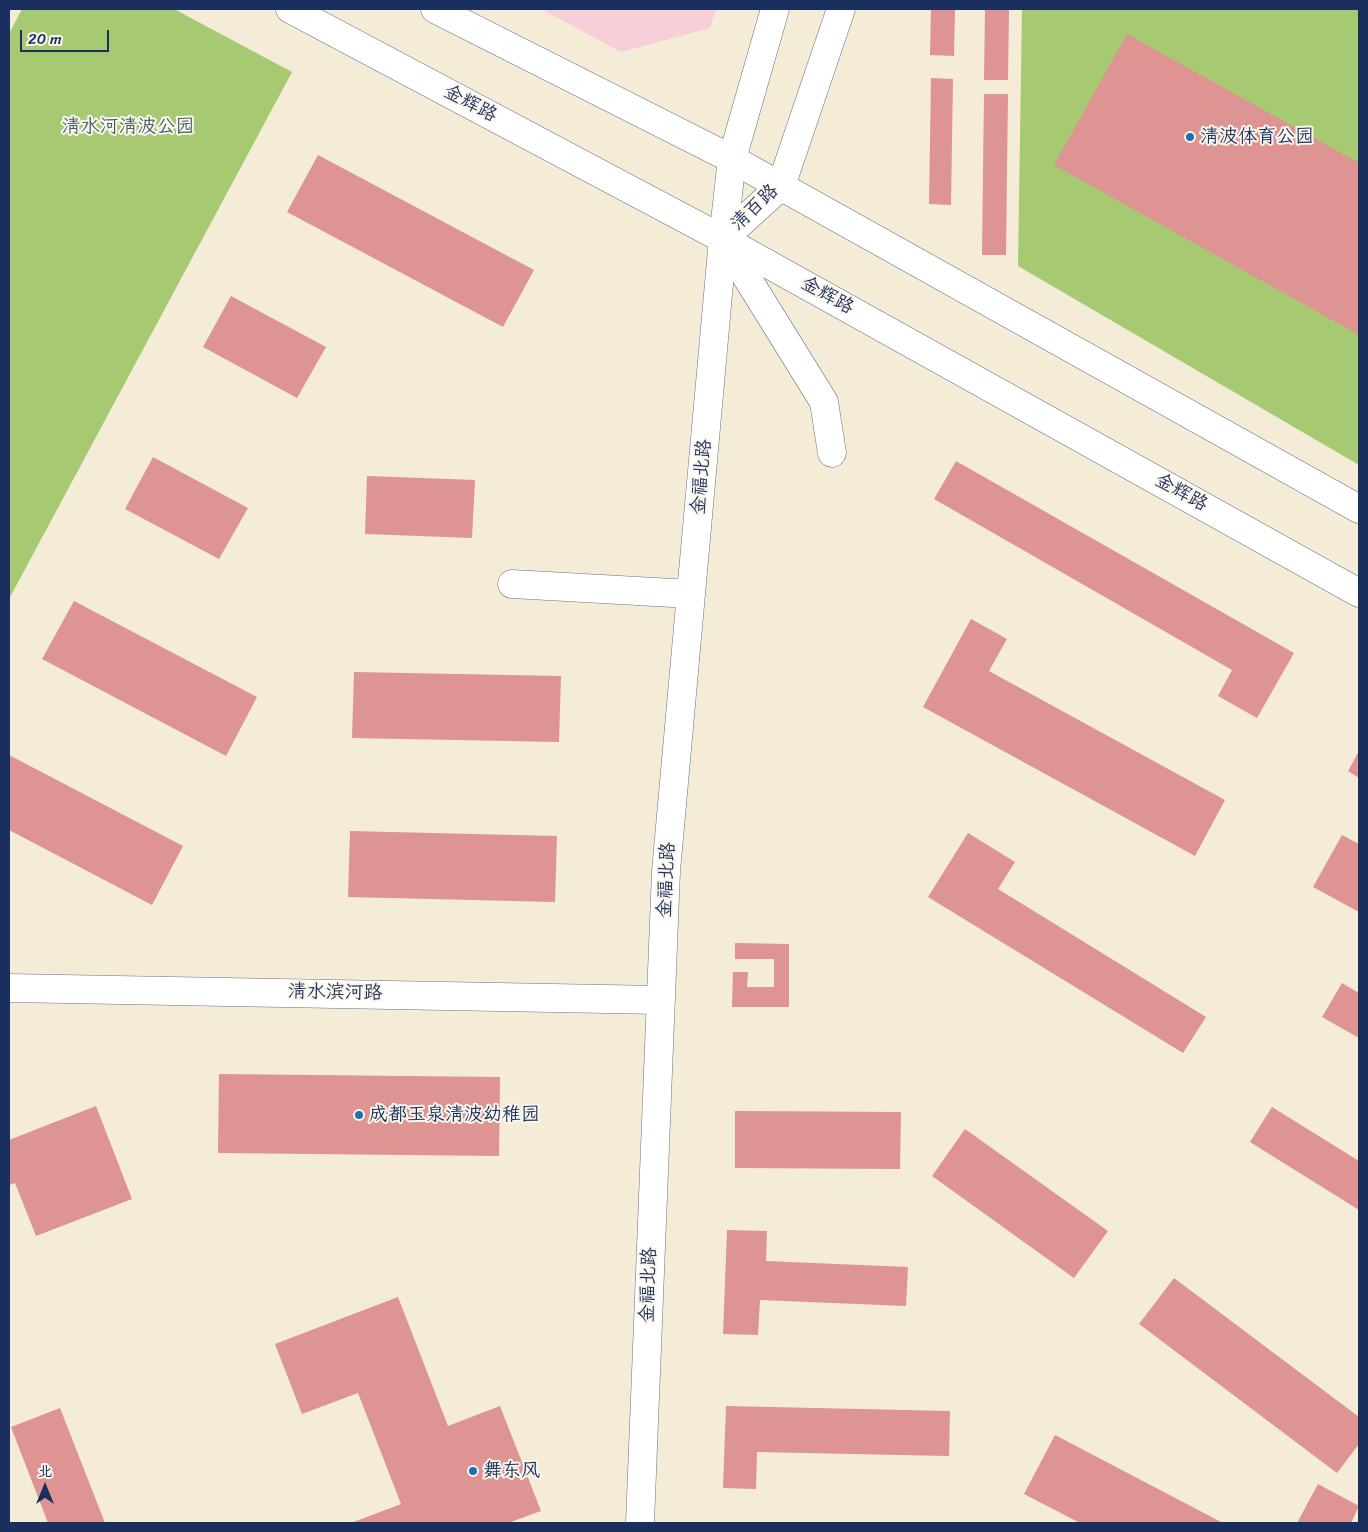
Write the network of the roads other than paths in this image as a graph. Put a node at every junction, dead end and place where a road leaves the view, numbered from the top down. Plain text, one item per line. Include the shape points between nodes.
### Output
1 (290, 9) edge
2 (435, 9) edge
3 (775, 9) edge
4 (841, 9) edge
5 (732, 159) junction
6 (780, 186) junction
7 (723, 239) junction
8 (832, 453) dead end
9 (1359, 509) edge
10 (512, 584) dead end
11 (1359, 593) edge
12 (691, 594) junction
13 (9, 988) edge
14 (661, 1000) junction
15 (640, 1523) edge

1 - 7 street, 金辉路
2 - 5 street
3 - 5 street, 清百路
4 - 6 street, 清百路
5 - 6 street
5 - 7 street, 清百路
6 - 7 street, 清百路
6 - 9 street
7 - 8 street via 824,402
7 - 11 street, 金辉路
7 - 12 street, 金福北路
10 - 12 street
12 - 14 street, 金福北路 via 666,871
13 - 14 street, 清水滨河路
14 - 15 street, 金福北路

